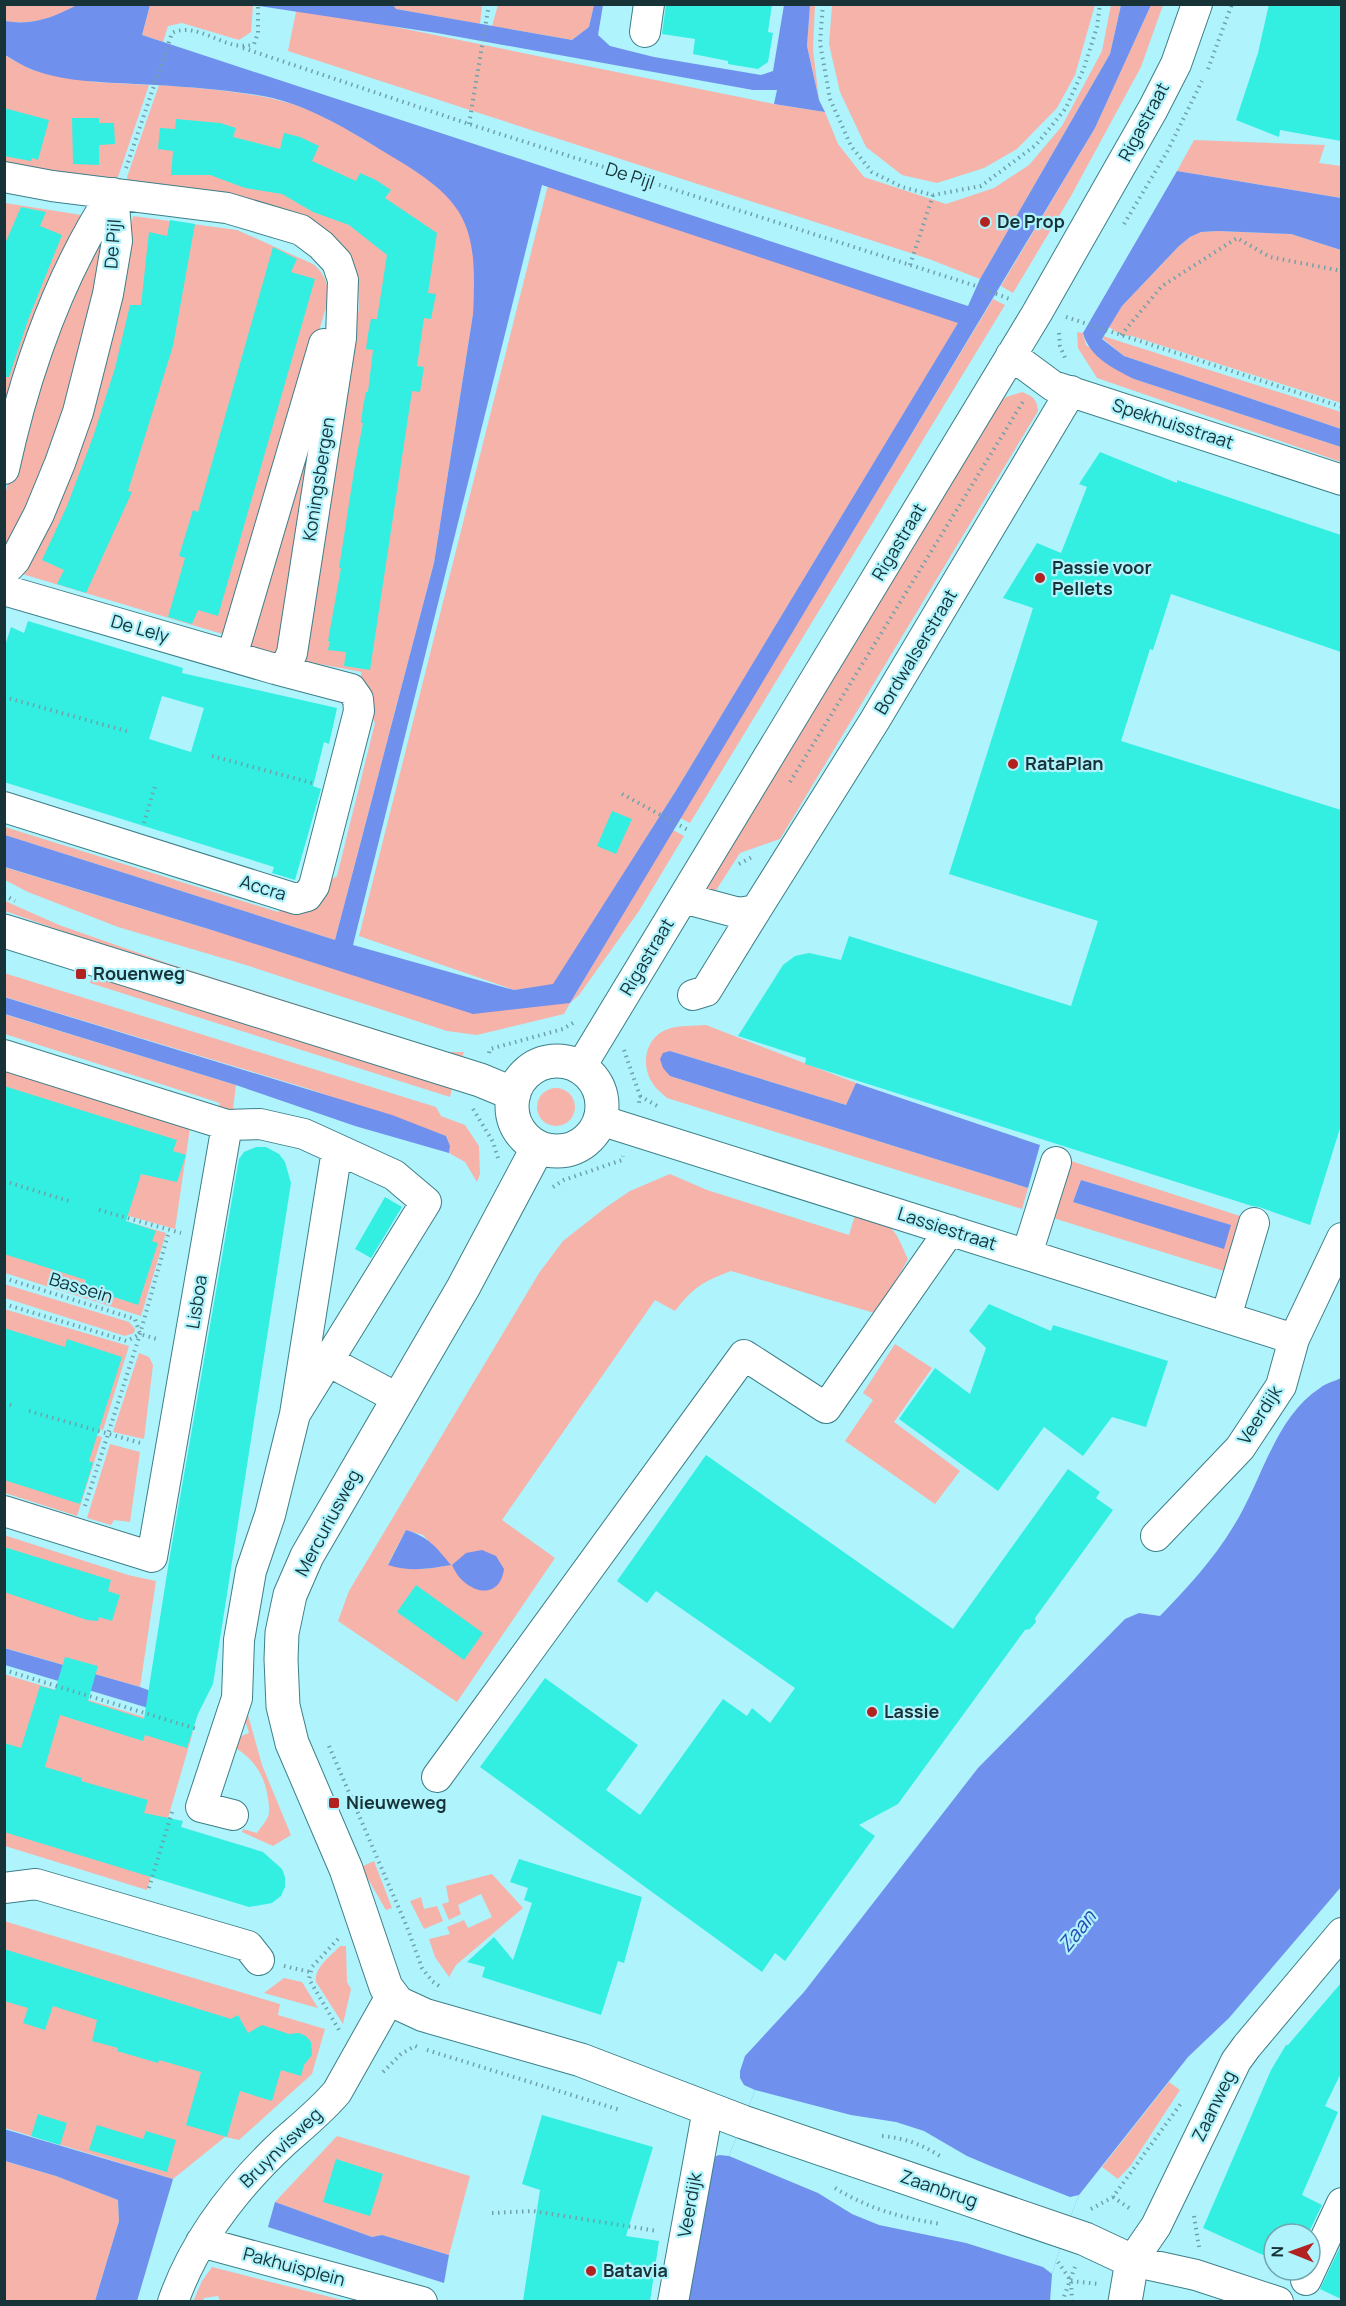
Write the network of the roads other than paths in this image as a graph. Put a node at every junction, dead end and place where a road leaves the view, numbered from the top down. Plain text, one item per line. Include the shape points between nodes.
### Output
1 (1197, 4) edge
2 (4, 177) edge
3 (115, 194) junction
4 (343, 280) junction
5 (1011, 355) junction
6 (1071, 391) junction
7 (4, 469) edge
8 (1341, 480) edge
9 (4, 572) edge
10 (4, 590) edge
11 (232, 656) junction
12 (275, 669) junction
13 (4, 807) edge
14 (683, 898) junction
15 (756, 910) junction
16 (4, 931) edge
17 (693, 995) dead end
18 (4, 1055) edge
19 (580, 1068) junction
20 (514, 1094) junction
21 (600, 1120) junction
22 (227, 1125) junction
23 (538, 1147) junction
24 (337, 1150) junction
25 (1056, 1162) dead end
26 (1254, 1223) dead end
27 (950, 1230) junction
28 (1341, 1238) edge
29 (1027, 1254) junction
30 (1226, 1317) junction
31 (1294, 1339) junction
32 (321, 1354) junction
33 (397, 1398) junction
34 (4, 1511) edge
35 (1156, 1536) dead end
36 (281, 1694) junction
37 (237, 1698) junction
38 (437, 1777) dead end
39 (233, 1815) dead end
40 (4, 1887) edge
41 (1341, 1934) edge
42 (259, 1960) dead end
43 (391, 1996) junction
44 (706, 2121) junction
45 (1341, 2203) edge
46 (201, 2242) junction
47 (1322, 2245) edge
48 (1132, 2261) junction
49 (173, 2301) edge
50 (422, 2301) edge
51 (673, 2301) edge
52 (1125, 2301) edge
53 (1278, 2301) edge

1 - 5 street, Rigastraat via 1176,63 1153,109
2 - 3 street, Koningsbergen
3 - 4 street, Koningsbergen via 219,206 301,230 337,262
3 - 7 street, De Pijl via 91,226 47,326
3 - 9 street, De Pijl via 117,241 106,304 78,412 36,522
4 - 11 street, Koningsbergen
4 - 12 street, Koningsbergen via 341,338 292,653 287,663
5 - 6 street, Spekhuisstraat via 1053,386
5 - 14 street, Rigastraat
6 - 8 street, Spekhuisstraat
6 - 15 street, Bordwalserstraat via 851,760
10 - 11 street, De Lely
11 - 12 street, De Lely
12 - 13 street, Accra via 351,689 358,699 359,711 314,886 307,896 296,899
14 - 15 street via 739,913
14 - 19 street, Rigastraat
15 - 17 street, Bordwalserstraat via 706,991
16 - 20 main road
18 - 22 street
19 - 20 main road via 565,1062 539,1065 523,1077
19 - 21 main road via 597,1088
20 - 23 main road via 516,1125
21 - 23 main road via 576,1146 557,1151
21 - 27 street, Lassiestraat
22 - 24 street via 260,1124 303,1134
22 - 34 street, Lisboa via 152,1557
23 - 33 main road, Mercuriusweg via 463,1288
24 - 32 street
24 - 32 street via 394,1175 426,1202
25 - 29 street
26 - 30 street
27 - 29 street, Lassiestraat
27 - 38 street via 826,1408 744,1354
28 - 31 street, Veerdijk
29 - 30 street, Lassiestraat
30 - 31 street, Lassiestraat
31 - 35 street, Veerdijk via 1281,1386 1240,1448
32 - 33 street
32 - 37 street via 294,1414 270,1515 251,1571 239,1640
33 - 36 main road, Mercuriusweg via 307,1556 290,1596 282,1633
36 - 37 street
36 - 43 main road, Mercuriusweg via 292,1743 346,1869
37 - 39 street via 201,1807
40 - 42 street via 36,1884 248,1946
41 - 48 street, Zaanweg via 1236,2061 1156,2226
43 - 44 main road via 424,2015 581,2060
43 - 46 street, Bruynvisweg via 337,2092 243,2184
44 - 48 main road, Zaanbrug via 743,2122 1068,2233
44 - 51 street, Veerdijk
45 - 47 street
46 - 49 street, Bruynvisweg
46 - 50 street, Pakhuisplein
48 - 52 main road, Zaanweg
48 - 53 street via 1196,2275

